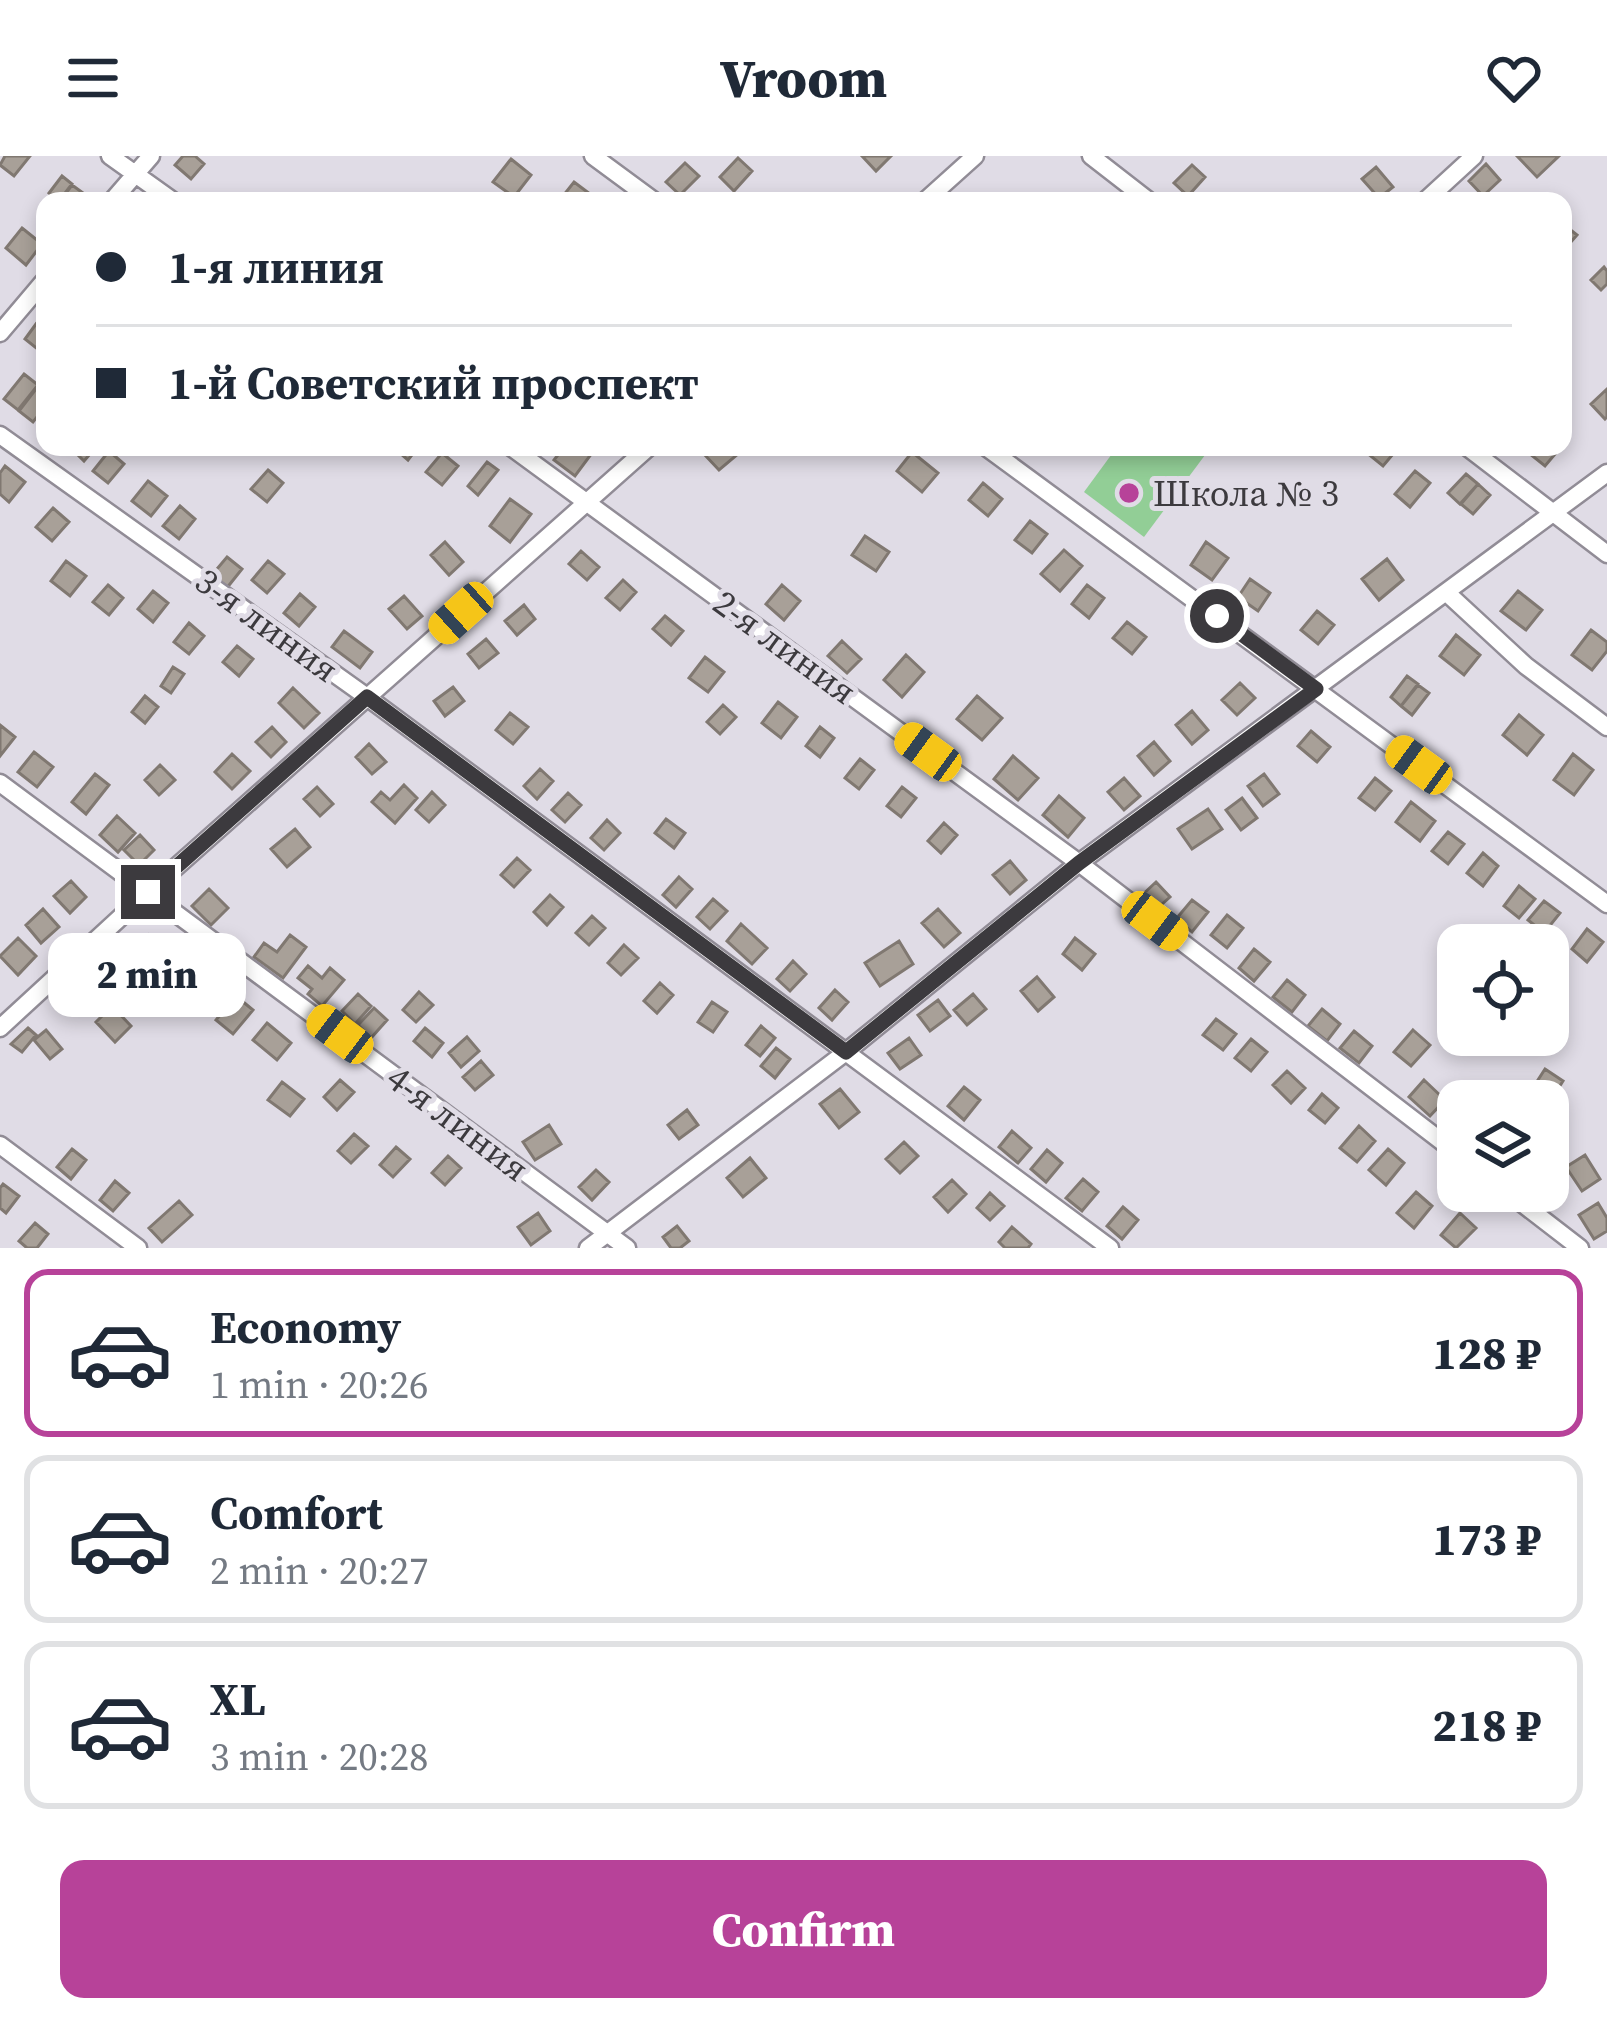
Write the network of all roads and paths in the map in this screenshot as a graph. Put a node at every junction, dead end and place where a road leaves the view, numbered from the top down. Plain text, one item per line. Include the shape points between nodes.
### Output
1 (110, 156) edge
2 (152, 156) edge
3 (593, 156) edge
4 (975, 156) edge
5 (1091, 156) edge
6 (1474, 156) edge
7 (135, 174) junction
8 (120, 192) edge
9 (160, 192) edge
10 (641, 192) edge
11 (935, 192) edge
12 (1137, 192) edge
13 (1435, 192) edge
14 (36, 291) edge
15 (0, 333) edge
16 (0, 435) edge
17 (523, 456) edge
18 (639, 456) edge
19 (998, 456) edge
20 (1479, 456) edge
21 (1607, 473) edge
22 (587, 502) junction
23 (1553, 514) junction
24 (1607, 554) edge
25 (1448, 593) junction
26 (1316, 689) junction
27 (367, 697) junction
28 (1607, 727) edge
29 (0, 783) edge
30 (1079, 863) junction
31 (148, 892) junction
32 (1607, 904) edge
33 (0, 1028) edge
34 (846, 1052) junction
35 (1437, 1138) edge
36 (0, 1145) edge
37 (1533, 1212) edge
38 (608, 1234) junction
39 (138, 1248) edge
40 (588, 1248) edge
41 (628, 1248) edge
42 (1110, 1248) edge
43 (1580, 1248) edge

1 - 7 street
2 - 7 street
3 - 10 street
4 - 11 street
5 - 12 street
6 - 13 street
7 - 8 street
7 - 9 street
14 - 15 street
16 - 27 street, 3-я линия
17 - 22 street, 2-я линия
18 - 22 street
19 - 26 street
20 - 23 street
21 - 23 street
22 - 27 street
22 - 30 street, 2-я линия
23 - 24 street
23 - 25 street
25 - 26 street
25 - 28 street
26 - 30 street
26 - 32 street
27 - 31 street
27 - 34 street, 3-я линия
29 - 31 street, 4-я линия
30 - 34 street
30 - 35 street, 2-я линия
31 - 33 street
31 - 38 street, 4-я линия
34 - 38 street
34 - 42 street, 3-я линия
36 - 39 street
37 - 43 street
38 - 40 street
38 - 41 street, 4-я линия

